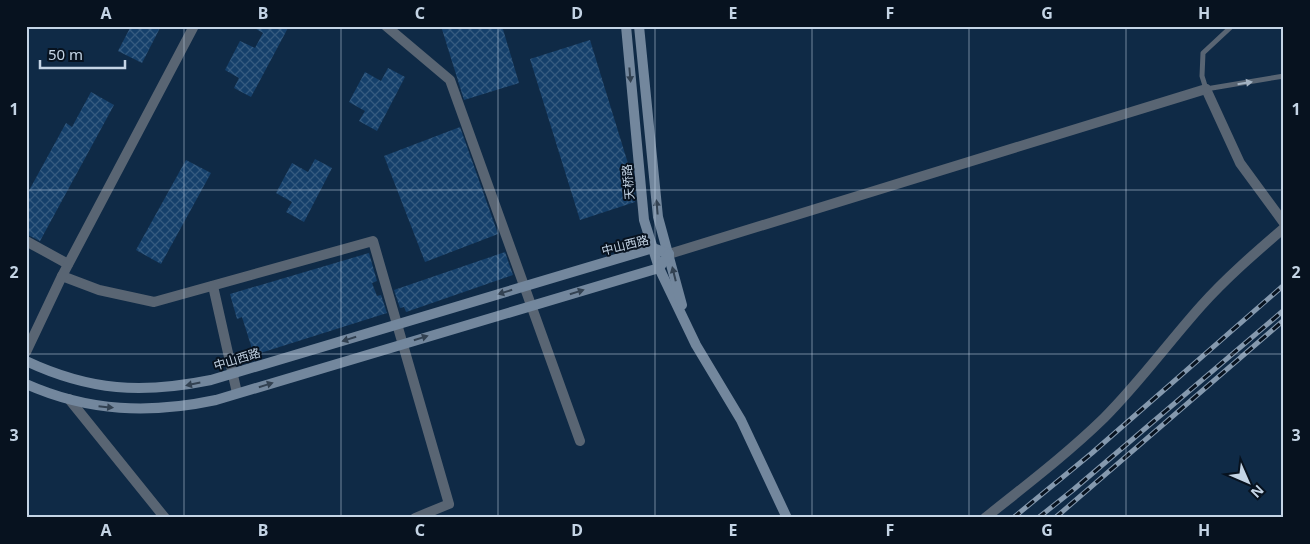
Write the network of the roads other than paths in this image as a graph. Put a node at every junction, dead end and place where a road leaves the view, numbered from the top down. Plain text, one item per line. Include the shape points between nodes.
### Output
1 (194, 26) edge
2 (386, 26) edge
3 (626, 26) edge
4 (640, 26) edge
5 (1232, 26) edge
6 (1284, 76) edge
7 (1206, 89) junction
8 (1284, 223) edge
9 (1284, 228) edge
10 (26, 241) edge
11 (653, 248) junction
12 (669, 254) junction
13 (68, 264) junction
14 (659, 268) junction
15 (62, 276) junction
16 (213, 286) junction
17 (524, 287) junction
18 (531, 306) junction
19 (397, 324) junction
20 (688, 327) junction
21 (403, 344) junction
22 (26, 352) edge
23 (26, 361) edge
24 (233, 374) junction
25 (26, 384) edge
26 (237, 393) junction
27 (69, 400) junction
28 (580, 441) dead end
29 (165, 518) edge
30 (414, 518) edge
31 (788, 518) edge
32 (985, 518) edge

1 - 13 street
2 - 17 street via 450,80
3 -> 11 main road, 天桥路 via 644,220
12 -> 4 main road, 天桥路 via 658,217
5 - 7 lane via 1203,53 1202,76
7 -> 6 lane
7 - 8 street via 1240,163
7 - 12 street
9 - 32 street via 1240,265 1104,417
10 - 13 street
11 - 12 main road, 中山西路
11 - 14 main road, 天桥路
11 - 17 main road, 中山西路
12 - 14 main road
20 -> 12 main road, 天桥路
13 - 15 street
18 -> 14 main road
14 - 20 main road, 天桥路
15 - 16 street via 99,290 154,302
15 - 22 street
16 - 19 street via 373,240
16 - 24 street
17 - 18 street
17 -> 19 main road, 中山西路
21 -> 18 main road
18 - 28 street
19 - 21 street
19 -> 24 main road, 中山西路
20 - 31 main road, 天桥路 via 740,420
26 -> 21 main road
21 - 30 street via 449,504
24 -> 23 main road, 中山西路 via 184,386 128,389 74,380
24 - 26 street
25 - 27 main road
27 -> 26 main road via 127,409 157,409 187,406
27 - 29 street

